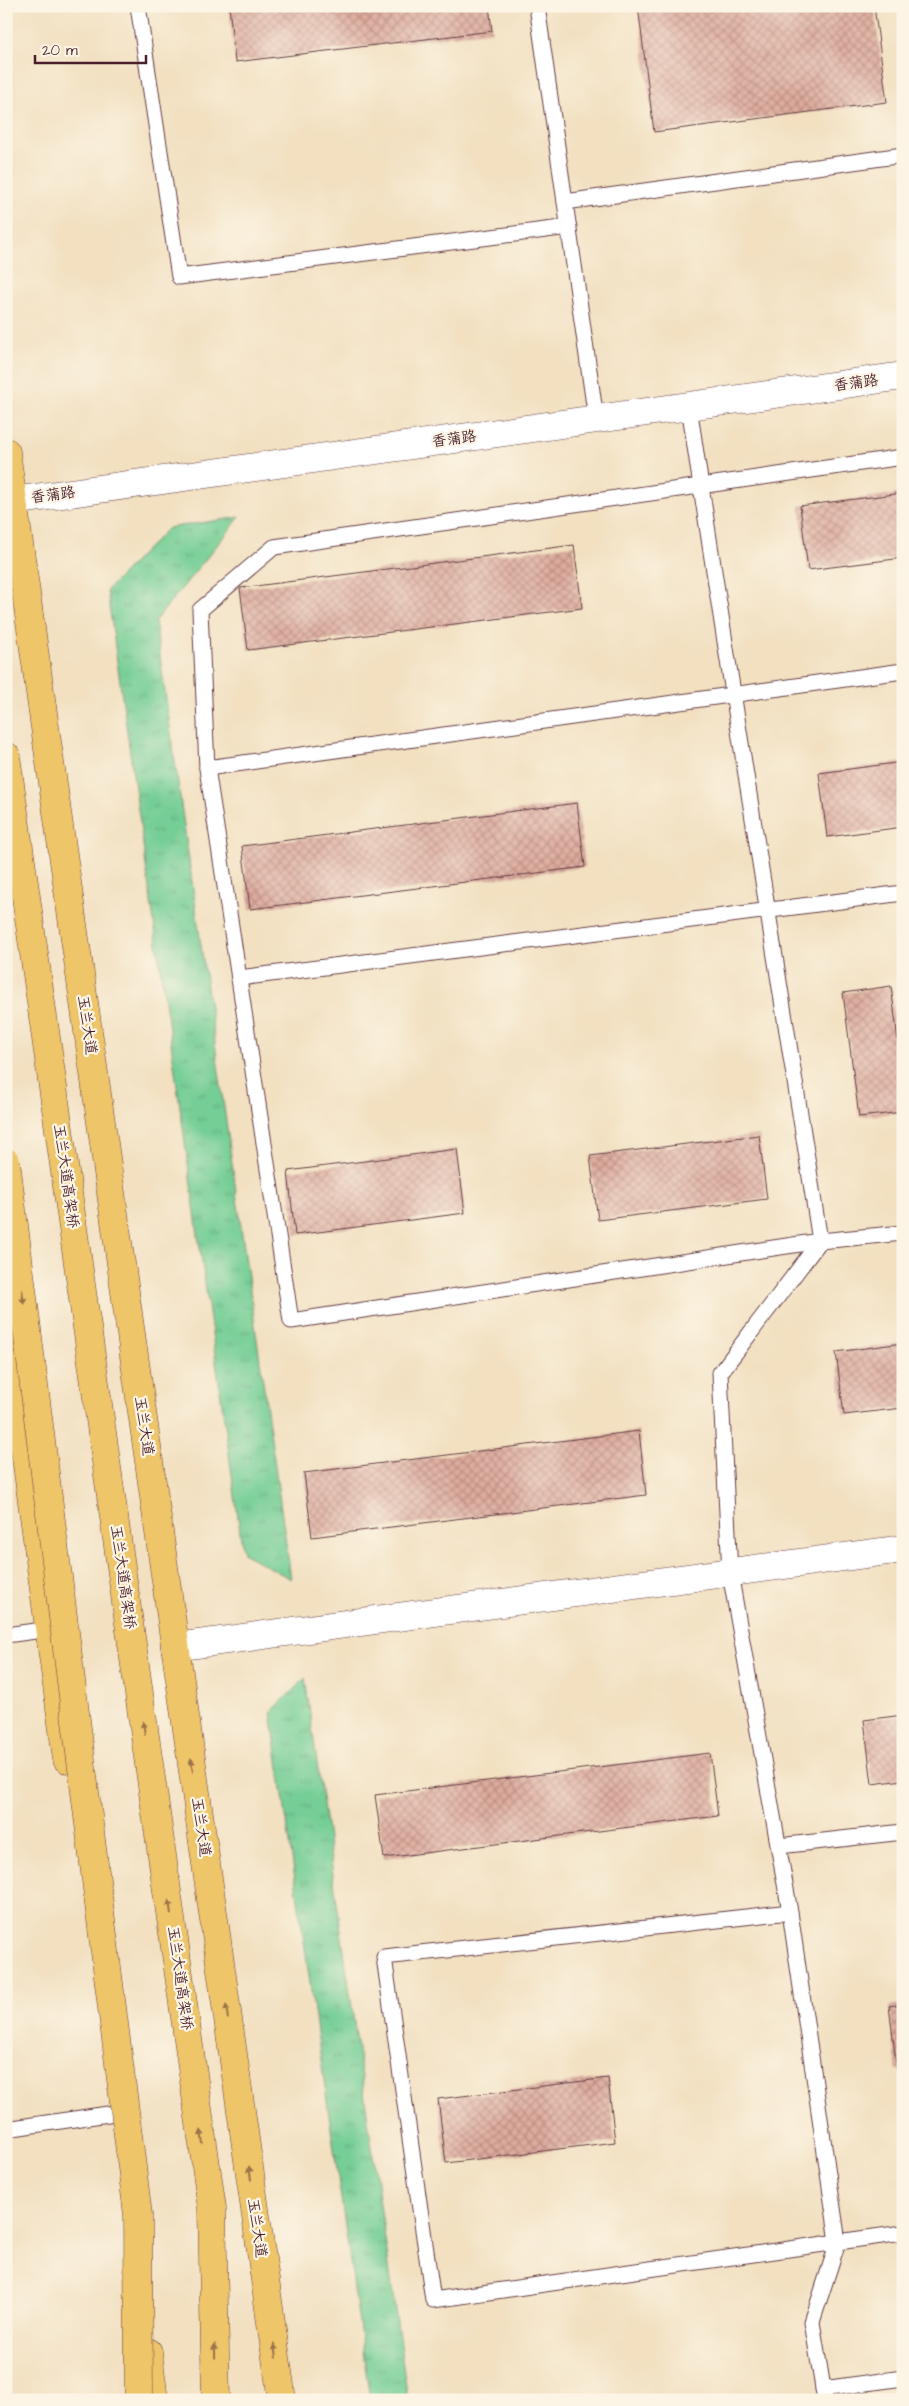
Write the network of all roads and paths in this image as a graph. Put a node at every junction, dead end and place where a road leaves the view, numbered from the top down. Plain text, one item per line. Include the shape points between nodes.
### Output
1 (138, 6) edge
2 (537, 6) edge
3 (903, 155) edge
4 (565, 202) junction
5 (569, 227) junction
6 (903, 376) edge
7 (689, 406) junction
8 (596, 419) junction
9 (6, 452) edge
10 (903, 457) edge
11 (701, 485) junction
12 (10, 502) edge
13 (903, 671) edge
14 (733, 694) junction
15 (6, 756) edge
16 (207, 768) junction
17 (903, 893) edge
18 (769, 912) junction
19 (239, 978) junction
20 (6, 1162) edge
21 (903, 1233) edge
22 (820, 1241) junction
23 (6, 1310) edge
24 (10, 1363) edge
25 (903, 1550) edge
26 (730, 1573) junction
27 (50, 1629) junction
28 (6, 1635) edge
29 (175, 1647) junction
30 (903, 1832) edge
31 (779, 1846) junction
32 (790, 1912) junction
33 (115, 2113) junction
34 (6, 2129) edge
35 (903, 2232) edge
36 (838, 2242) junction
37 (903, 2378) edge
38 (824, 2394) edge
39 (139, 2400) edge
40 (154, 2400) edge
41 (216, 2400) edge
42 (282, 2400) edge

1 - 5 lane via 179,277
2 - 4 lane
3 - 4 lane
4 - 5 lane
5 - 8 lane
6 - 7 street, 香蒲路
7 - 8 street, 香蒲路
7 - 11 lane
8 - 12 street, 香蒲路
9 - 12 main road, 玉兰大道
10 - 11 lane
11 - 14 lane
11 - 16 lane via 274,546 200,610
12 - 29 main road, 玉兰大道
13 - 14 lane
14 - 16 lane
14 - 18 lane
41 -> 15 main road, 玉兰大道高架桥 via 212,2208
16 - 19 lane
17 - 18 lane
18 - 19 lane
18 - 22 lane
19 - 22 lane via 291,1321
20 -> 39 main road, bridge via 138,2215
21 - 22 lane
22 - 26 lane via 720,1373
23 - 24 main road
24 - 27 main road
25 - 26 street
26 - 29 street
26 - 31 lane
27 - 28 lane
27 - 33 main road
42 -> 29 main road, 玉兰大道
30 - 31 lane
31 - 32 lane
32 - 36 lane
32 - 36 lane via 384,1957 433,2300
33 - 34 lane
33 - 40 main road
35 - 36 lane
36 - 38 lane via 812,2322
37 - 38 lane

